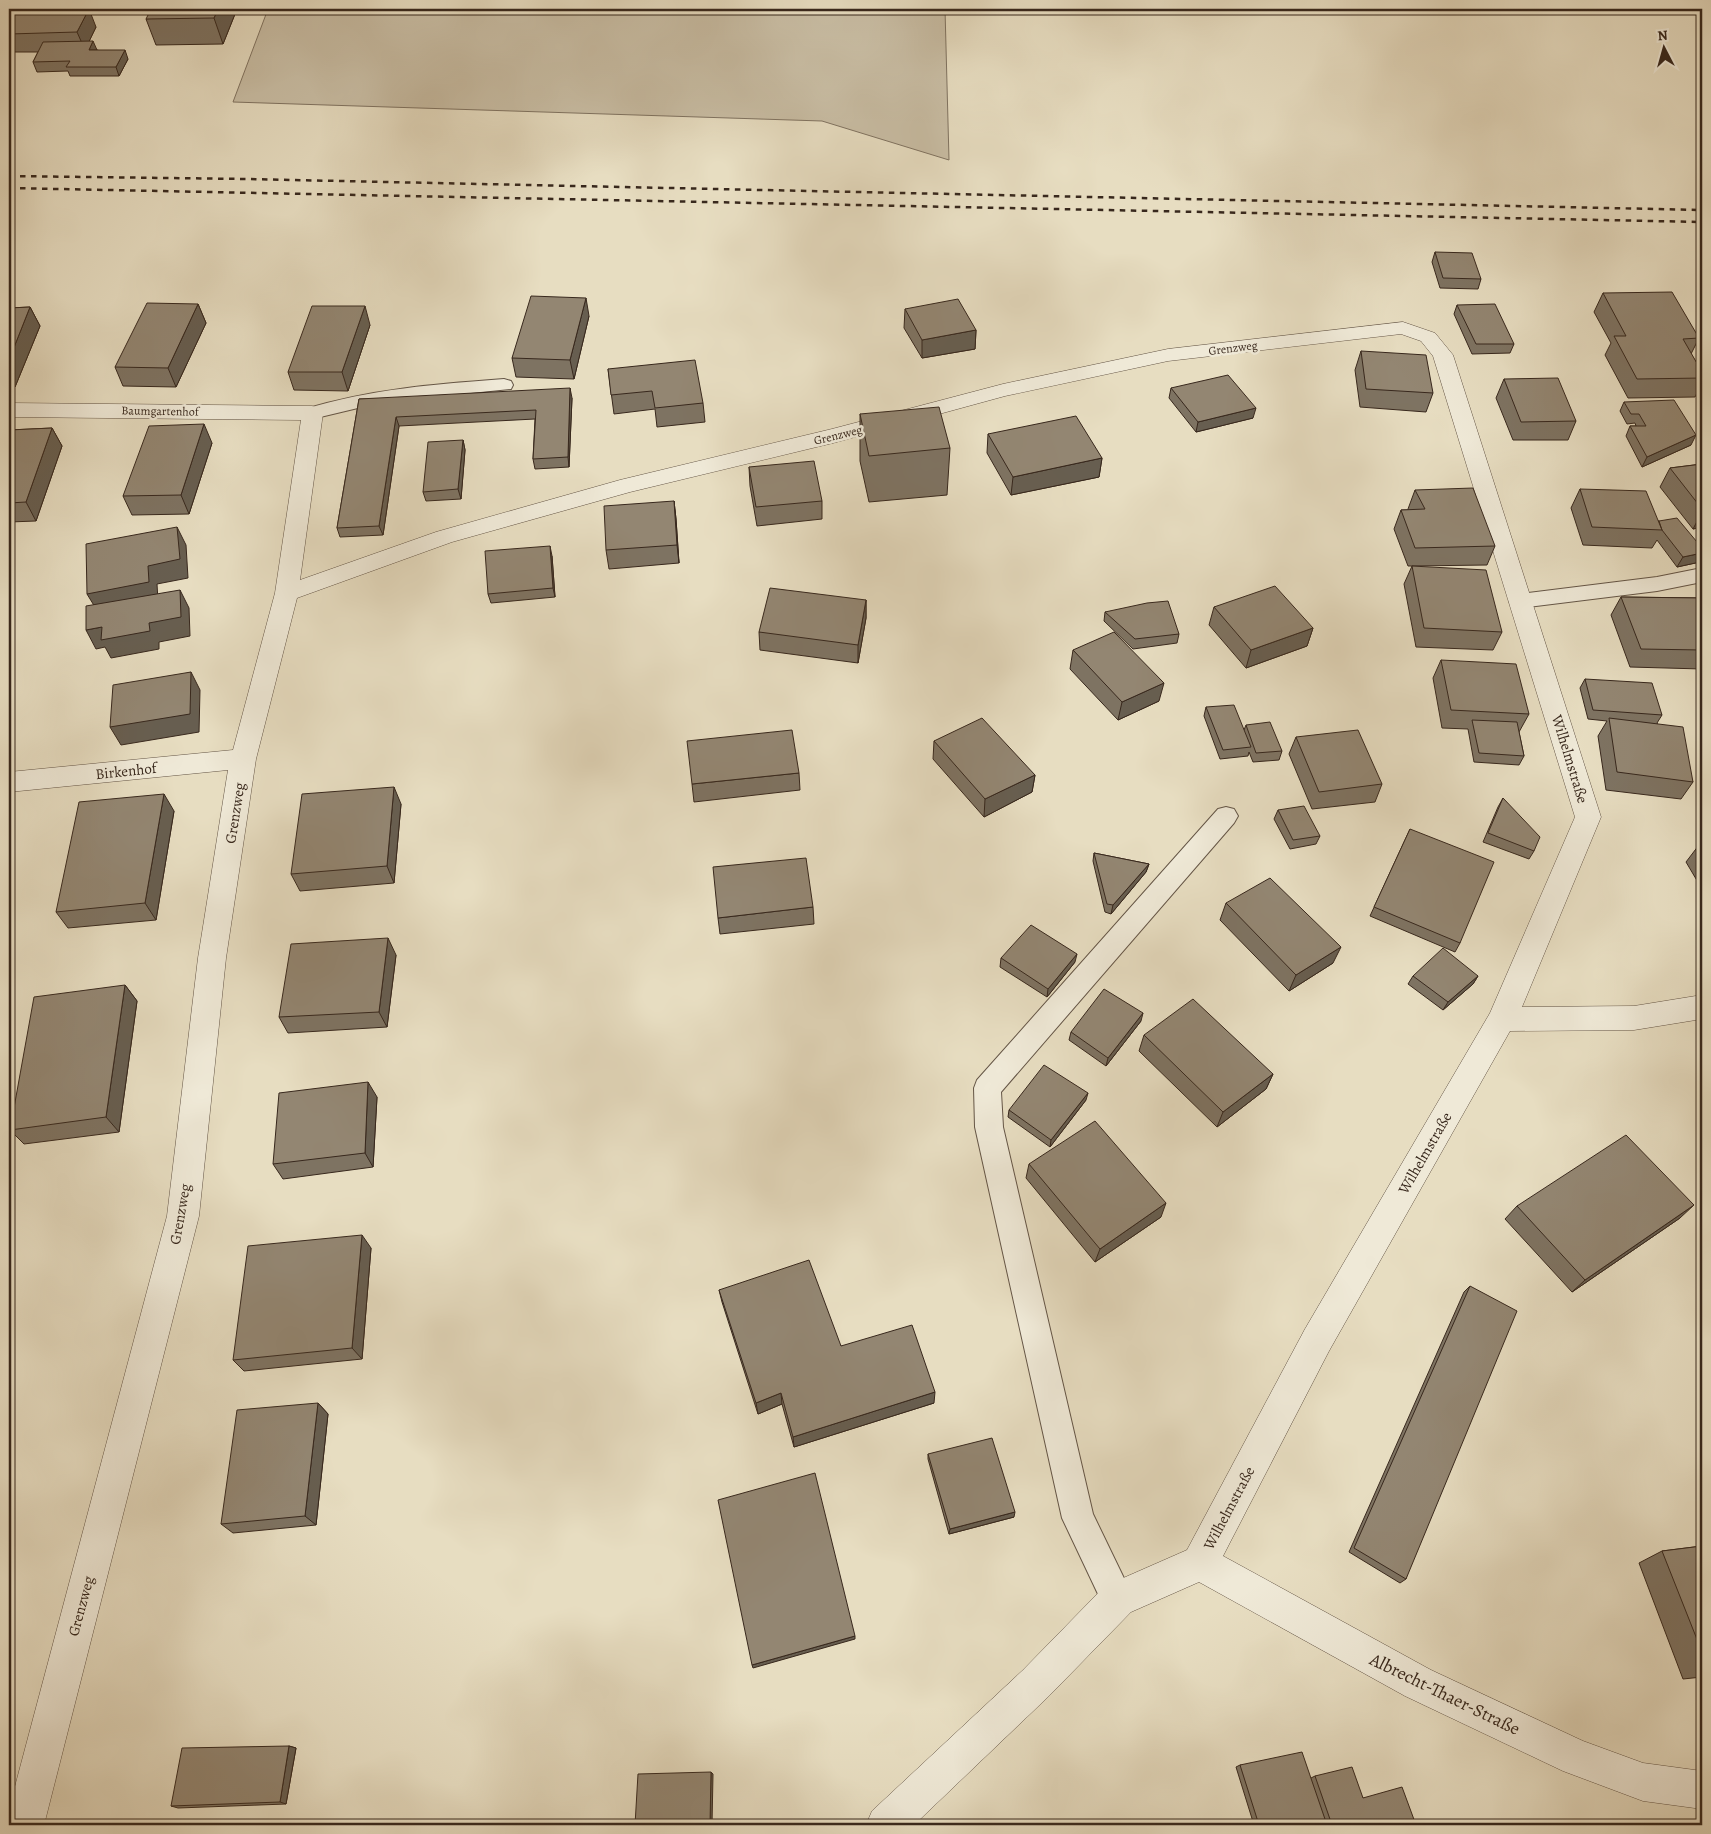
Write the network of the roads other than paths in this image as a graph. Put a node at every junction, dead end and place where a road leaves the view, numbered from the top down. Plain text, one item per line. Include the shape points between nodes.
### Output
1 (1428, 337) joint
2 (504, 385) dead end
3 (9, 410) edge
4 (312, 413) junction
5 (1702, 575) edge
6 (287, 592) junction
7 (1520, 601) junction
8 (243, 760) junction
9 (9, 782) edge
10 (1226, 816) dead end
11 (1702, 1007) edge
12 (1502, 1019) junction
13 (1200, 1563) junction
14 (1118, 1599) junction
15 (1702, 1790) edge
16 (24, 1825) edge
17 (886, 1825) edge

1 - 6 street, Grenzweg via 1403,328 1168,355 1003,390 833,436 628,485 444,537
1 - 7 street, Wilhelmstraße via 1443,355
2 - 4 lane via 365,398
3 - 4 street, Baumgartenhof
4 - 6 street, Grenzweg
5 - 7 lane via 1657,584
6 - 8 street, Grenzweg
7 - 12 street, Wilhelmstraße via 1588,817
8 - 9 street, Birkenhof
8 - 16 street, Grenzweg via 212,958 182,1216
10 - 14 lane via 987,1088 989,1127 1078,1518
11 - 12 street via 1634,1018
12 - 13 street, Wilhelmstraße via 1317,1340
13 - 14 street, Wilhelmstraße
13 - 15 street, Albrecht-Thaer-Straße via 1418,1683 1576,1758 1643,1782
14 - 17 street, Wilhelmstraße via 1036,1683

